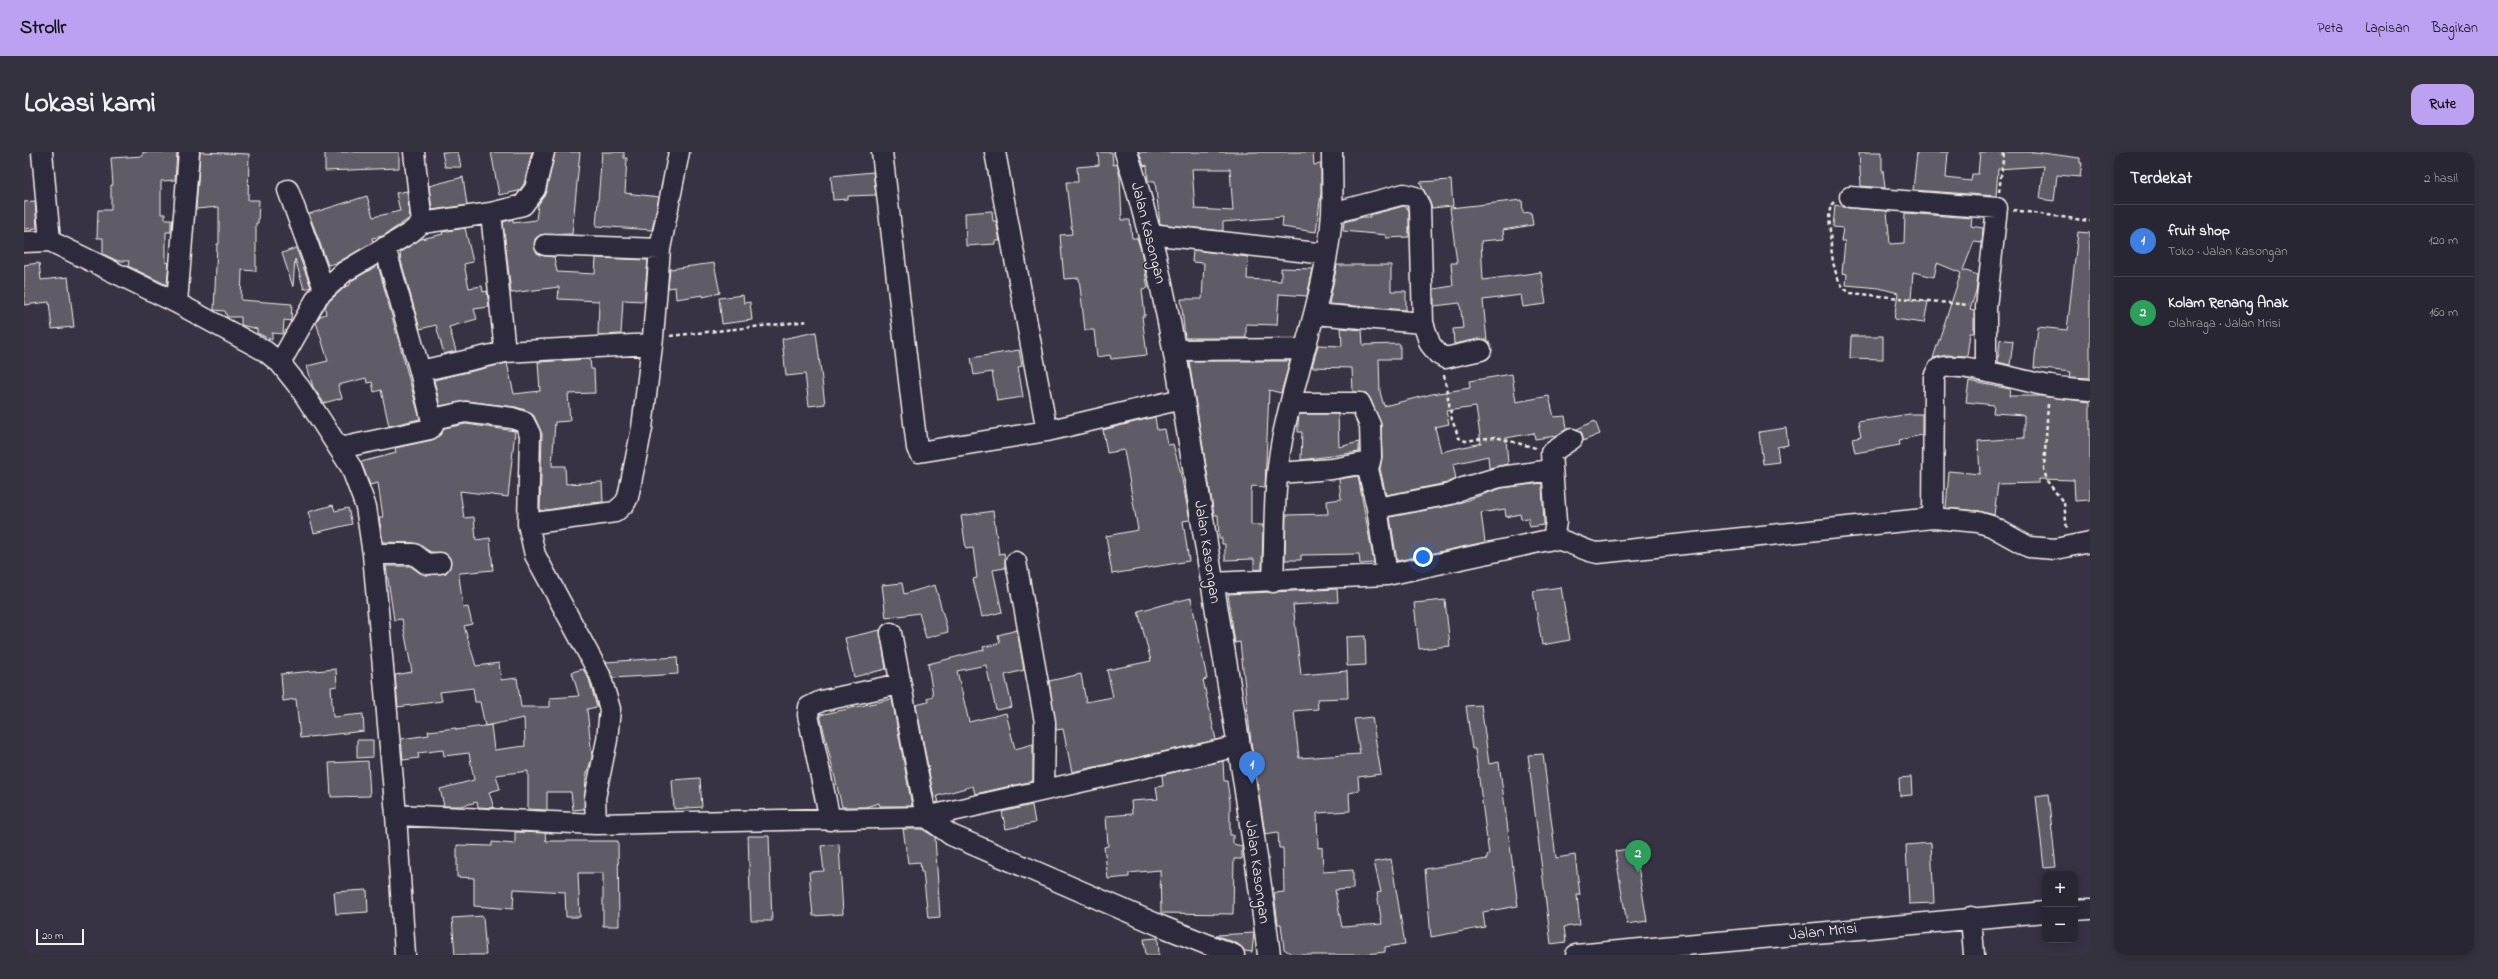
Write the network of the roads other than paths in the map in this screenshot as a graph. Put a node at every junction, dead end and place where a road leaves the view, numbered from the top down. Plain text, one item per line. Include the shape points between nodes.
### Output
1 (42, 152) edge
2 (189, 152) edge
3 (414, 152) edge
4 (544, 152) edge
5 (679, 152) edge
6 (882, 152) edge
7 (995, 152) edge
8 (1126, 152) edge
9 (1332, 152) edge
10 (288, 190) dead end
11 (1850, 197) road end
12 (491, 213) junction
13 (1332, 213) junction
14 (422, 223) junction
15 (1150, 234) junction
16 (50, 241) junction
17 (24, 242) edge
18 (545, 245) dead end
19 (385, 247) junction
20 (660, 249) junction
21 (1326, 254) junction
22 (324, 289) junction
23 (177, 303) junction
24 (1314, 314) junction
25 (1423, 323) junction
26 (653, 341) junction
27 (1303, 349) junction
28 (1174, 350) junction
29 (1481, 350) dead end
30 (505, 352) junction
31 (280, 363) junction
32 (420, 371) junction
33 (1986, 371) junction
34 (2090, 390) edge
35 (1182, 399) junction
36 (1291, 403) junction
37 (433, 420) junction
38 (1047, 431) junction
39 (1572, 439) dead end
40 (340, 448) junction
41 (1551, 461) junction
42 (1370, 462) junction
43 (1278, 473) junction
44 (1378, 508) junction
45 (1933, 518) junction
46 (528, 524) junction
47 (1553, 539) junction
48 (2090, 542) edge
49 (373, 554) junction
50 (1016, 562) dead end
51 (440, 563) dead end
52 (1387, 575) junction
53 (1273, 582) junction
54 (1212, 583) junction
55 (891, 633) dead end
56 (900, 684) junction
57 (1239, 746) junction
58 (1044, 789) junction
59 (396, 815) junction
60 (926, 817) junction
61 (830, 820) junction
62 (596, 824) junction
63 (2090, 908) edge
64 (2078, 910) edge
65 (2042, 912) edge
66 (1971, 917) junction
67 (1270, 954) edge
68 (405, 955) edge
69 (1234, 955) edge
70 (1576, 955) edge
71 (1974, 955) edge

1 - 16 street
2 - 23 street
3 - 14 street
4 - 12 street via 535,189 529,199 523,205
5 - 20 street
6 - 38 street via 918,451 927,453
7 - 38 street
8 - 15 main road, Jalan Kasongan
9 - 13 street
10 - 22 street
11 - 33 street via 1997,208 1986,306
12 - 14 street
12 - 30 street
13 - 21 street
13 - 25 street via 1404,194 1417,199 1420,207
14 - 19 street
15 - 21 street
15 - 28 main road, Jalan Kasongan
16 - 17 street
16 - 23 street
18 - 20 street
19 - 22 street via 344,272
19 - 32 street
20 - 26 street
21 - 24 street
22 - 31 street
23 - 31 street via 253,344
24 - 25 street
24 - 27 street
25 - 29 street via 1430,344 1441,356 1448,358
26 - 30 street
26 - 46 street via 642,428 625,503 620,509 608,514
27 - 28 street
27 - 36 street
28 - 35 main road, Jalan Kasongan
30 - 32 street
31 - 40 street
32 - 37 street
33 - 34 street via 2049,386
33 - 45 street via 1946,366 1938,368 1935,372
35 - 38 street
35 - 54 main road, Jalan Kasongan
36 - 42 street via 1360,403 1370,425
36 - 43 street via 1282,440
37 - 40 street via 430,429
37 - 46 street via 465,412 519,419 524,422 530,434
39 - 41 street
40 - 49 street via 351,466 366,507
41 - 44 street via 1451,494
41 - 47 street via 1556,522
42 - 43 street via 1332,469
42 - 44 street via 1369,476
43 - 53 street
44 - 52 street
45 - 47 street via 1598,553
45 - 48 street via 1978,522 1992,526 2029,547 2050,549
46 - 62 street via 535,555 600,675 607,693 610,708 607,740 595,798
47 - 52 street
49 - 51 street via 414,554 426,564
49 - 59 street
50 - 58 street via 1045,722
52 - 53 street
53 - 54 street
54 - 57 main road, Jalan Kasongan
55 - 56 street
56 - 60 street
56 - 61 street via 821,701 808,707
57 - 58 street
57 - 67 main road, Jalan Kasongan
58 - 60 street
59 - 62 street
59 - 68 street
60 - 61 street
60 - 69 street via 951,835
61 - 62 street
63 - 64 street
65 - 66 street, Jalan Mrisi
66 - 70 street, Jalan Mrisi
66 - 71 street

